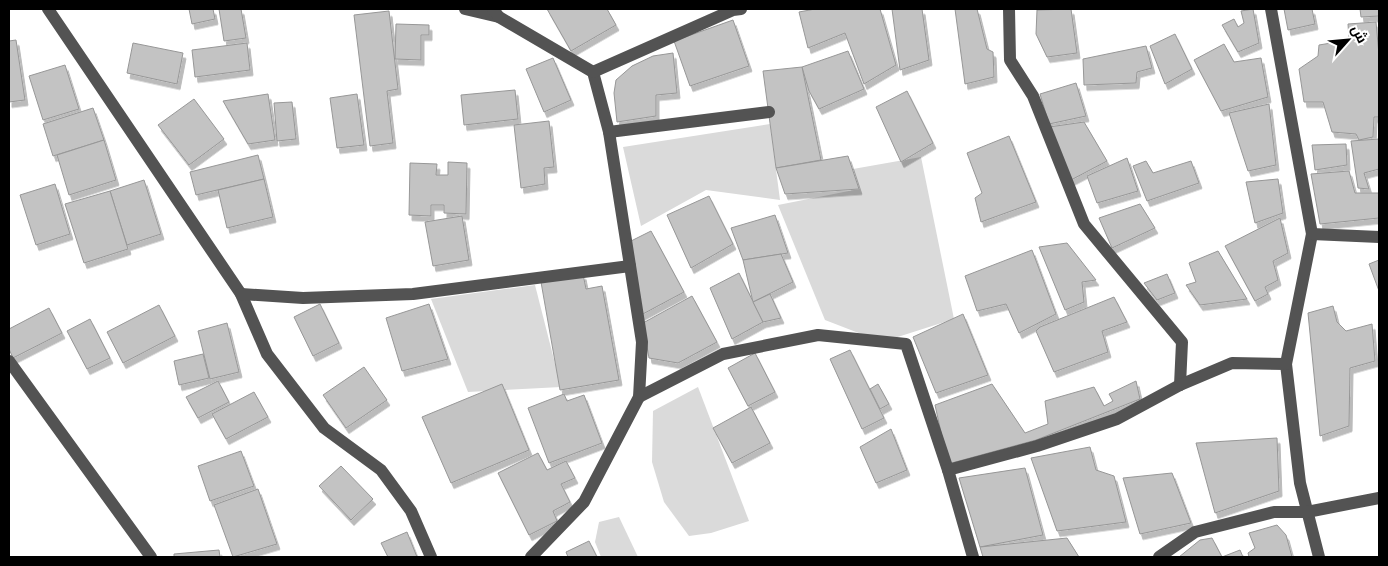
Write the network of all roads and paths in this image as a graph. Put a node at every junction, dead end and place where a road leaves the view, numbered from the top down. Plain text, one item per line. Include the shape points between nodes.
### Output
1 (48, 9) edge
2 (465, 9) edge
3 (740, 9) edge
4 (1009, 9) edge
5 (1271, 9) edge
6 (496, 13) edge
7 (593, 72) junction
8 (769, 112) dead end
9 (609, 132) junction
10 (1312, 234) junction
11 (1379, 237) edge
12 (630, 266) junction
13 (241, 294) junction
14 (9, 361) edge
15 (1286, 364) junction
16 (1180, 385) junction
17 (639, 397) junction
18 (948, 470) junction
19 (1379, 498) edge
20 (1307, 512) junction
21 (151, 557) edge
22 (432, 557) edge
23 (531, 557) edge
24 (973, 557) edge
25 (1159, 557) edge
26 (1319, 557) edge

1 - 13 street
2 - 6 street
3 - 7 street
4 - 16 street via 1010,60 1033,96 1084,224 1182,342
5 - 10 street
6 - 7 street
7 - 9 street
8 - 9 street
9 - 12 street
10 - 11 street
10 - 15 street
12 - 13 street via 413,294 303,298
12 - 17 street via 642,342
13 - 22 street via 267,354 324,428 381,470 411,511
14 - 21 street
15 - 16 street via 1232,363
15 - 20 street via 1300,483
16 - 18 street via 1117,419 1037,446
17 - 18 street via 723,354 818,334 906,344
17 - 23 street via 584,502
18 - 24 street
19 - 20 street
20 - 25 street via 1274,512 1195,532
20 - 26 street

